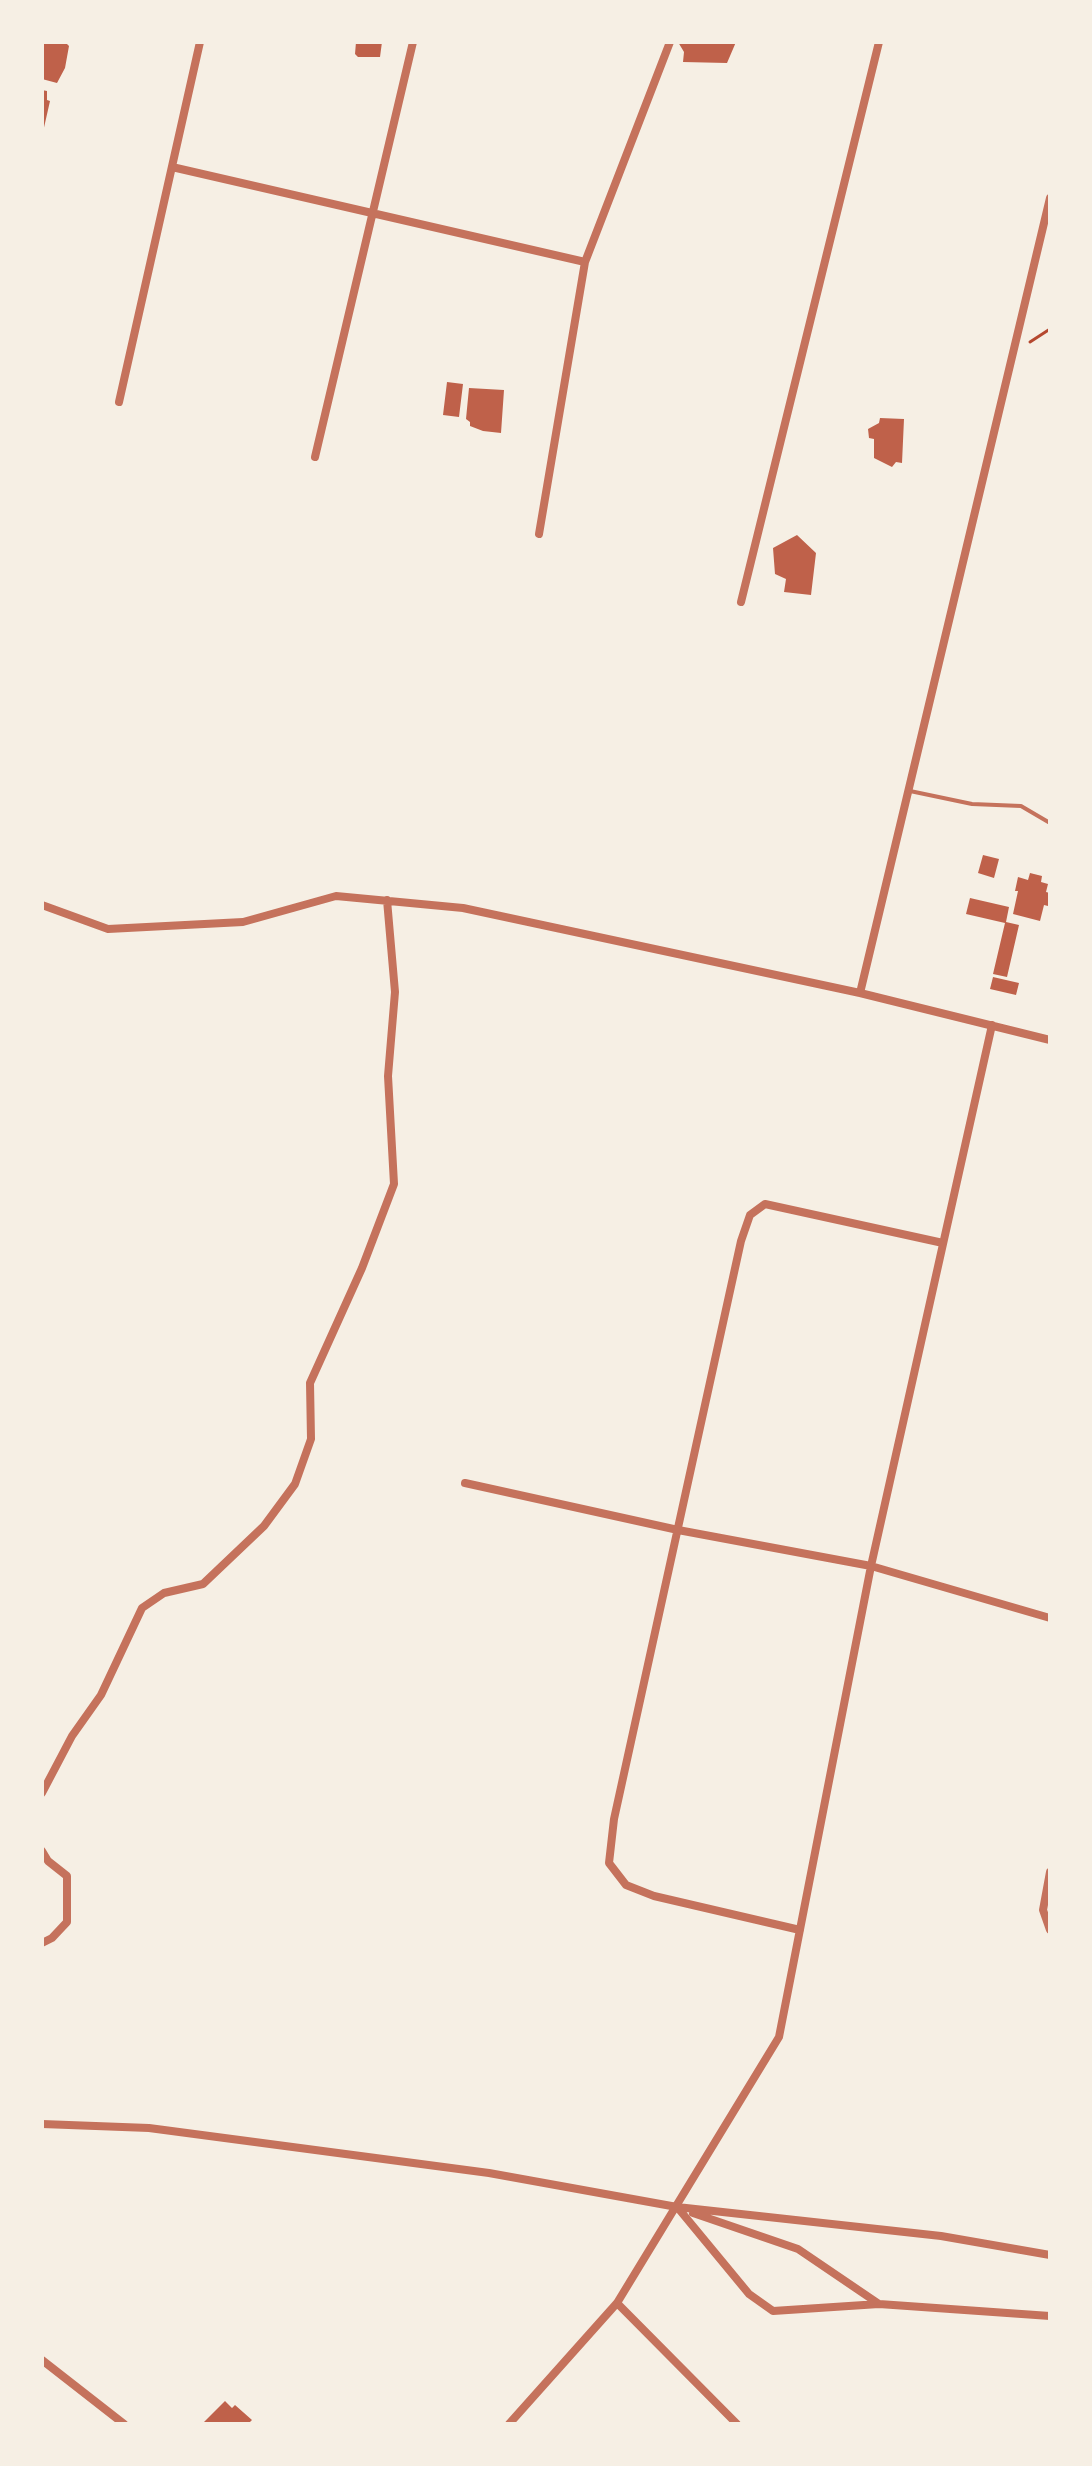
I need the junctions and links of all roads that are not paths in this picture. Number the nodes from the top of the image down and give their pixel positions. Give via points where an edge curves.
1 (200, 42) edge
2 (413, 42) edge
3 (670, 42) edge
4 (879, 42) edge
5 (172, 167) junction
6 (1050, 198) edge
7 (372, 214) junction
8 (585, 262) junction
9 (119, 402) dead end
10 (315, 457) dead end
11 (539, 534) dead end
12 (741, 602) dead end
13 (908, 790) junction
14 (1050, 823) edge
15 (387, 900) junction
16 (42, 905) edge
17 (860, 993) junction
18 (992, 1025) junction
19 (1050, 1040) edge
20 (943, 1243) junction
21 (465, 1483) dead end
22 (678, 1530) junction
23 (871, 1566) junction
24 (1050, 1618) edge
25 (42, 1793) edge
26 (42, 1851) edge
27 (1050, 1872) edge
28 (800, 1930) junction
29 (1050, 1930) edge
30 (42, 1943) edge
31 (42, 2124) edge
32 (677, 2207) junction
33 (1050, 2255) edge
34 (617, 2303) junction
35 (879, 2304) junction
36 (1050, 2316) edge
37 (42, 2360) edge
38 (124, 2424) edge
39 (509, 2424) edge
40 (737, 2424) edge

1 - 5 street
2 - 7 street
3 - 8 street
4 - 12 street
5 - 7 street
5 - 9 street
6 - 13 street
7 - 8 street
7 - 10 street
8 - 11 street
13 - 14 lane via 972,804 1021,806
13 - 17 street
15 - 16 street via 336,896 243,922 108,929
15 - 17 street via 463,908
15 - 25 street via 395,992 388,1076 394,1184 310,1383 311,1439 295,1484 264,1526 203,1584 164,1593 142,1608 101,1695
17 - 18 street
18 - 19 street
18 - 20 street
20 - 22 street via 765,1204 750,1215
20 - 23 street
21 - 22 street
22 - 23 street
22 - 28 street via 614,1819 609,1863 626,1885 654,1896
23 - 24 street
23 - 28 street
26 - 30 street via 67,1876 67,1922
27 - 29 street via 1043,1910
28 - 32 street via 779,2037
31 - 32 street via 149,2128 350,2154
32 - 33 street via 941,2236
32 - 34 street
32 - 35 street via 798,2249
32 - 35 street via 749,2294 773,2311
34 - 39 street
34 - 40 street
35 - 36 street
37 - 38 street

